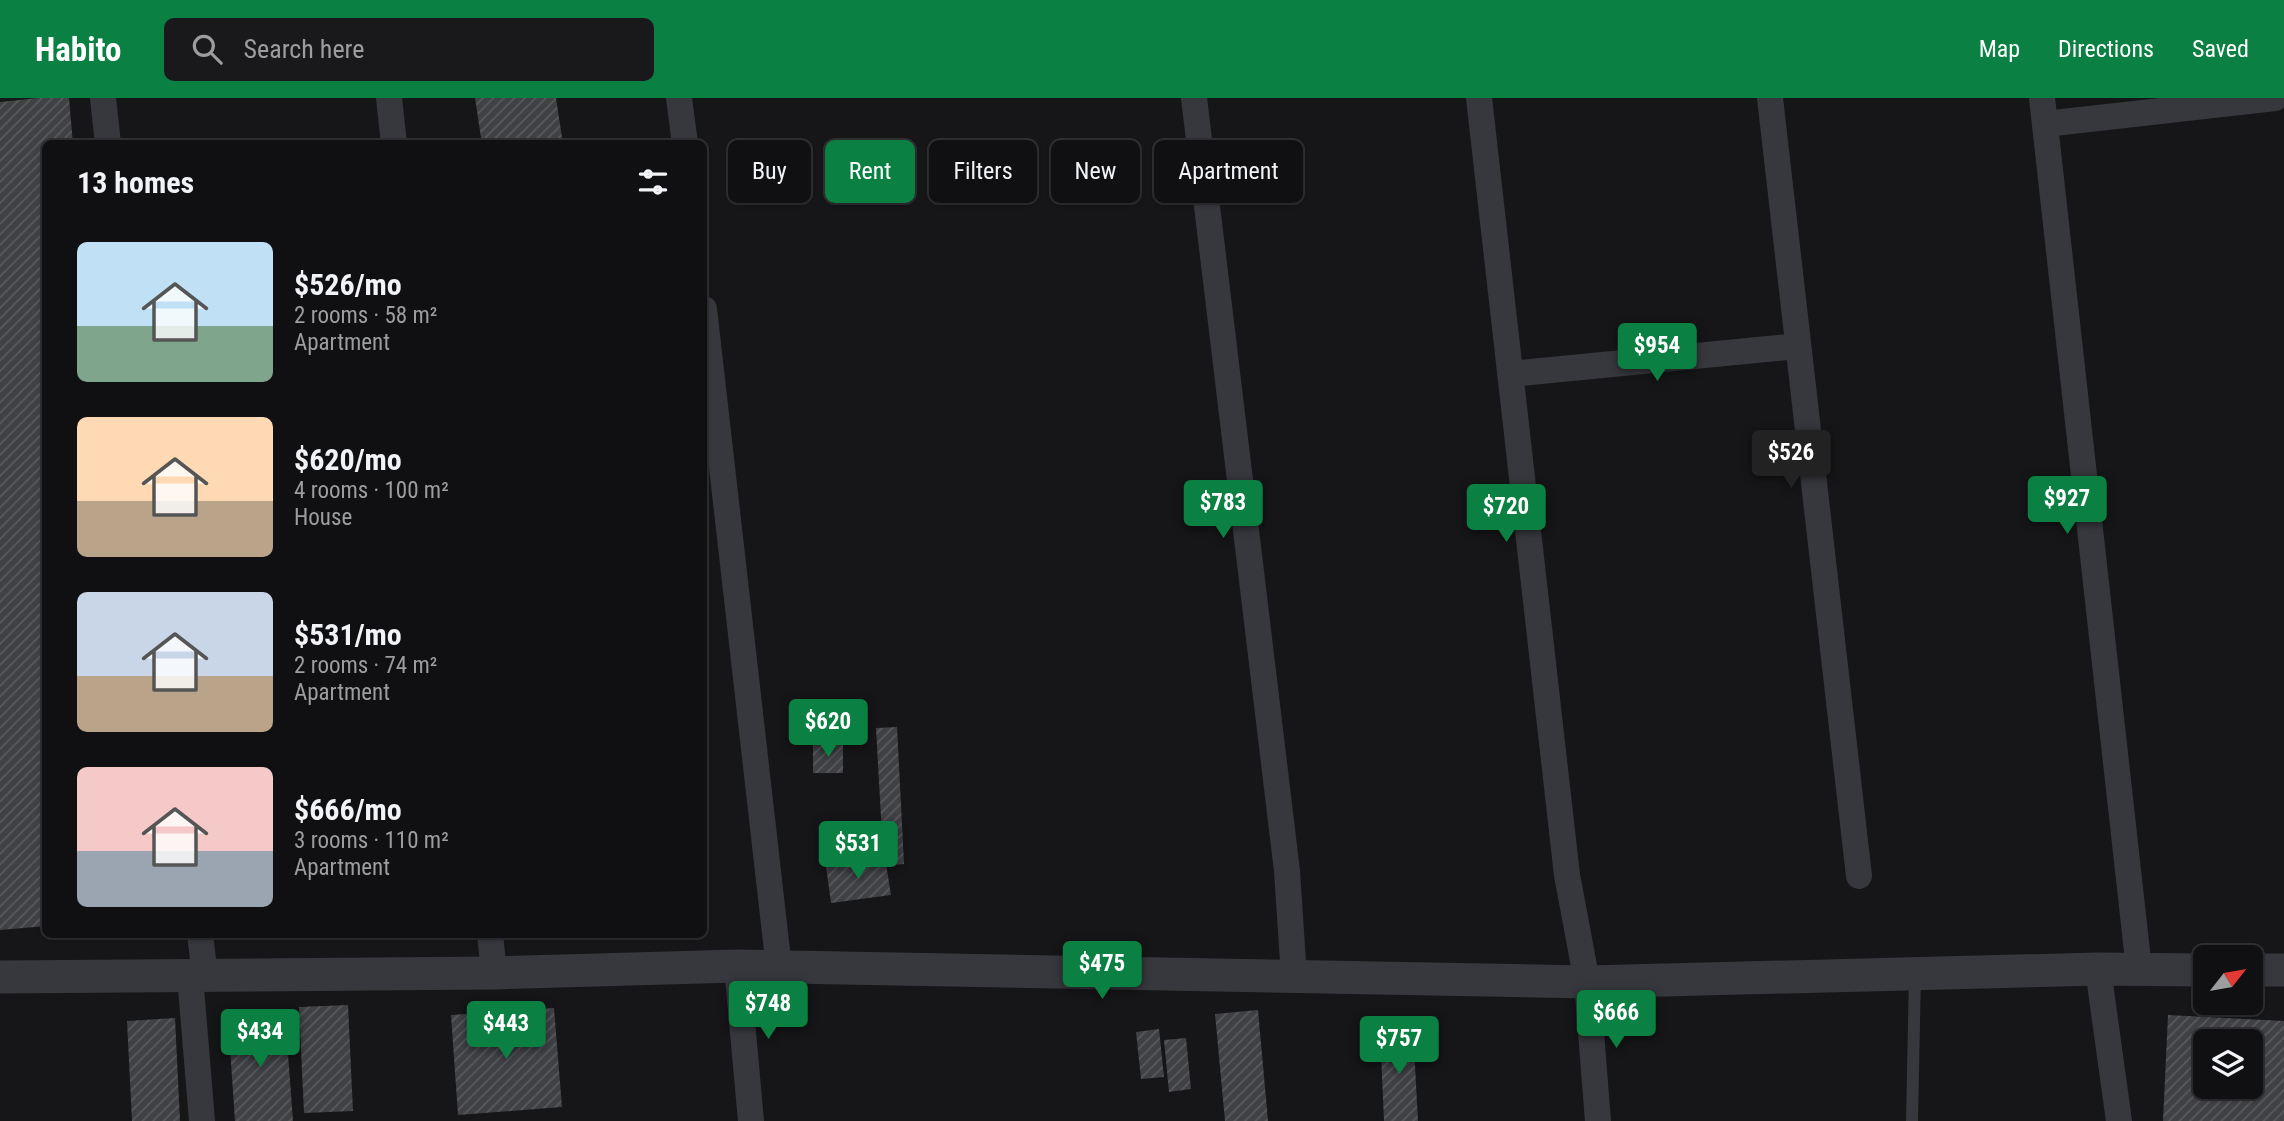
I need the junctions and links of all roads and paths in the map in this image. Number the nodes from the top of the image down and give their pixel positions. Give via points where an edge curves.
1 (103, 98) edge
2 (389, 98) edge
3 (679, 98) edge
4 (1194, 98) edge
5 (1479, 98) edge
6 (1770, 98) edge
7 (2275, 98) edge
8 (2043, 111) edge
9 (108, 140) edge
10 (394, 140) edge
11 (684, 140) edge
12 (707, 335) edge
13 (1798, 346) junction
14 (1510, 374) junction
15 (1859, 876) dead end
16 (201, 938) edge
17 (490, 938) edge
18 (737, 966) junction
19 (779, 968) junction
20 (2098, 969) junction
21 (2139, 969) junction
22 (2193, 970) edge
23 (2263, 970) edge
24 (2284, 970) edge
25 (494, 973) junction
26 (1915, 974) junction
27 (198, 976) junction
28 (1294, 977) junction
29 (0, 978) edge
30 (1587, 982) junction
31 (202, 1121) edge
32 (751, 1121) edge
33 (1598, 1121) edge
34 (1912, 1121) edge
35 (2119, 1121) edge

1 - 9 street
2 - 10 street
3 - 11 street
4 - 28 street via 1285,857
5 - 14 street
6 - 13 street
7 - 8 street
8 - 21 street
12 - 19 street
13 - 14 street
13 - 15 street
14 - 30 street via 1567,875
16 - 27 street
17 - 25 street
18 - 19 street
18 - 25 street
18 - 32 street
19 - 28 street
20 - 21 street
20 - 26 street
20 - 35 street
21 - 22 street
23 - 24 street
25 - 27 street
26 - 30 street
26 - 34 lane
27 - 29 street
27 - 31 street
28 - 30 street
30 - 33 street

